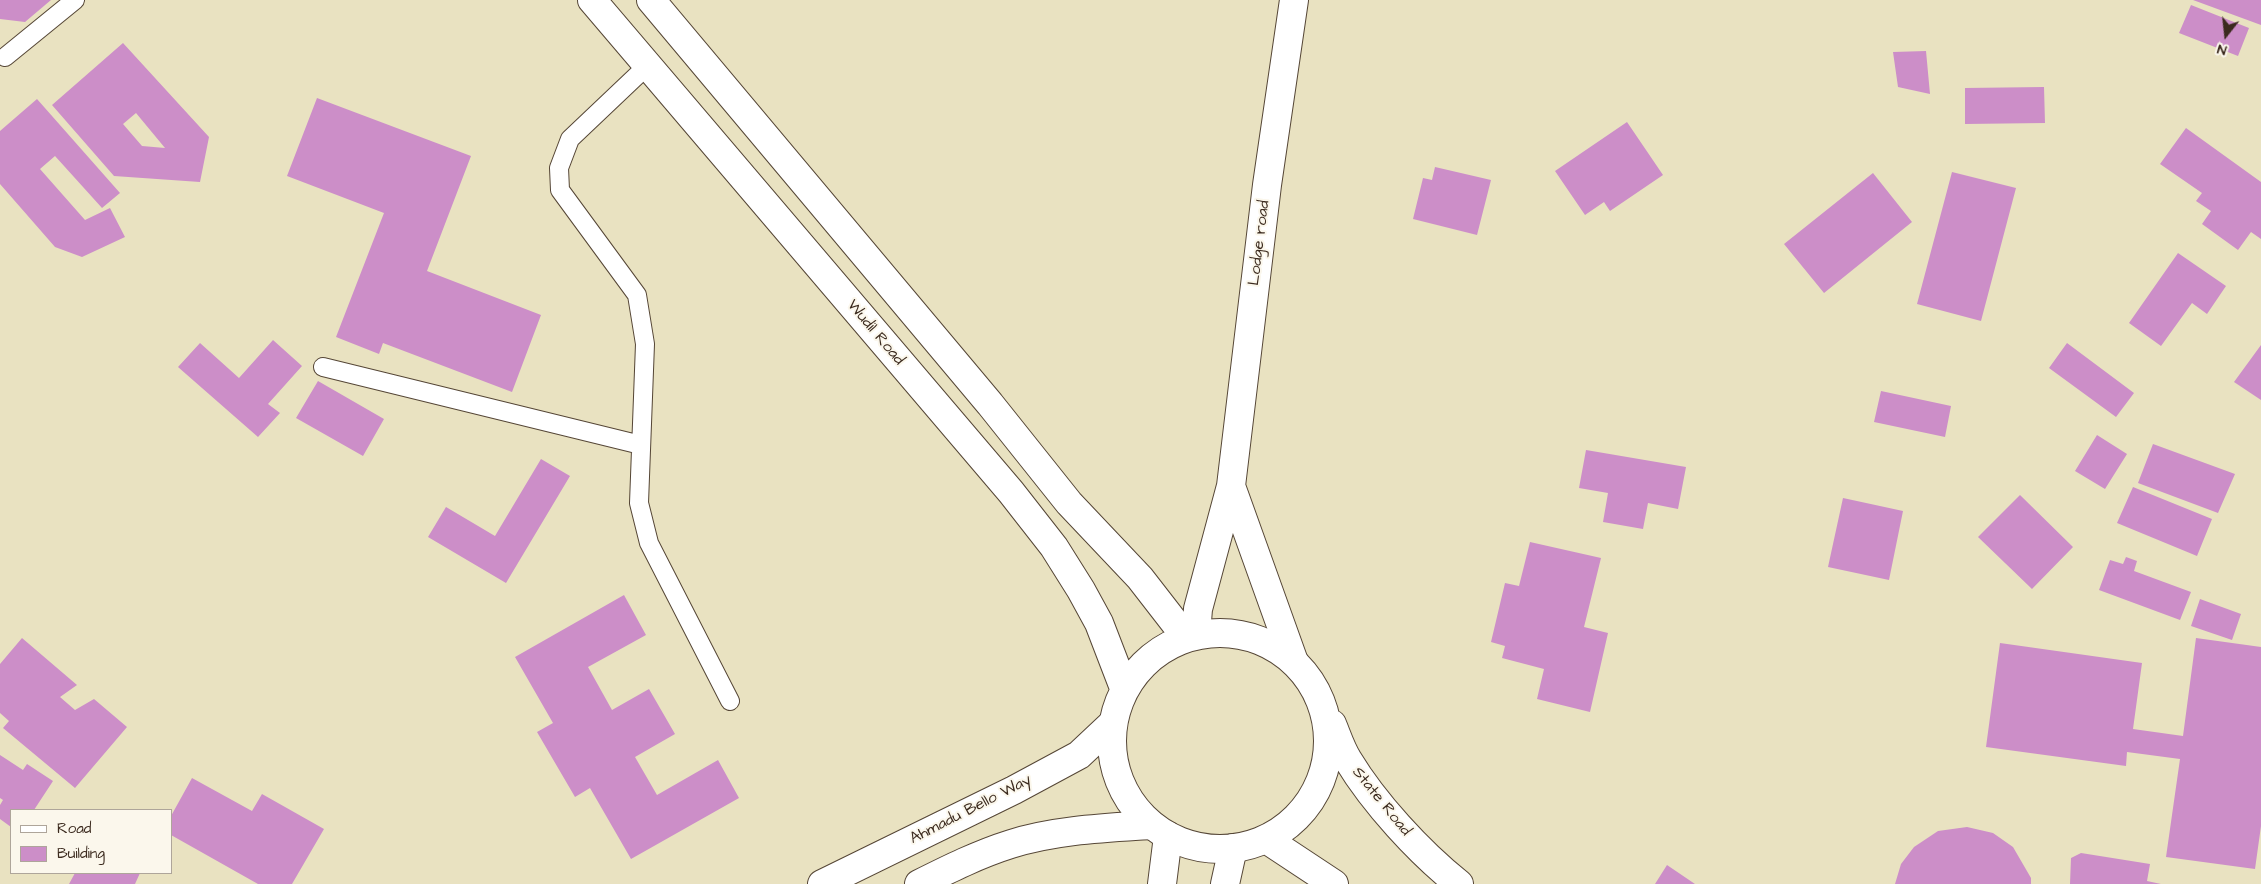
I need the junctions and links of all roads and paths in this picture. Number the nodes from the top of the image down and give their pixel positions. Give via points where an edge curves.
1 (75, 0) edge
2 (592, 0) edge
3 (651, 0) edge
4 (1294, 0) edge
5 (5, 57) dead end
6 (648, 65) junction
7 (322, 367) dead end
8 (641, 445) junction
9 (1231, 486) junction
10 (1190, 635) junction
11 (1293, 659) junction
12 (1124, 688) junction
13 (730, 700) dead end
14 (1324, 706) junction
15 (1112, 724) junction
16 (1160, 830) junction
17 (1266, 839) junction
18 (1233, 848) junction
19 (822, 884) edge
20 (919, 884) edge
21 (1162, 884) edge
22 (1225, 884) edge
23 (1334, 884) edge
24 (1459, 884) edge

1 - 5 lane
2 - 6 main road, Wudil Road
3 - 10 main road via 990,404 1069,503
4 - 9 main road, Lodge road via 1267,185
6 - 8 lane via 570,140 559,168 560,190 637,296 645,344
6 - 12 main road, Wudil Road via 1011,492 1054,547 1099,623
7 - 8 lane
8 - 13 lane via 639,503 649,543
9 - 10 main road, Lodge road
9 - 11 main road
10 - 11 main road via 1230,632 1264,641
10 - 12 main road via 1149,657
11 - 14 main road
12 - 15 main road
14 - 17 main road via 1329,737 1326,769 1313,798 1293,822
14 - 24 main road, State Road via 1347,760 1389,815 1439,868
15 - 16 main road via 1112,762 1126,797
15 - 19 main road, Ahmadu Bello Way via 1079,755
16 - 18 main road via 1199,847
16 - 20 main road via 1098,829 1012,844
16 - 21 main road
17 - 18 main road
17 - 23 main road
18 - 22 main road

